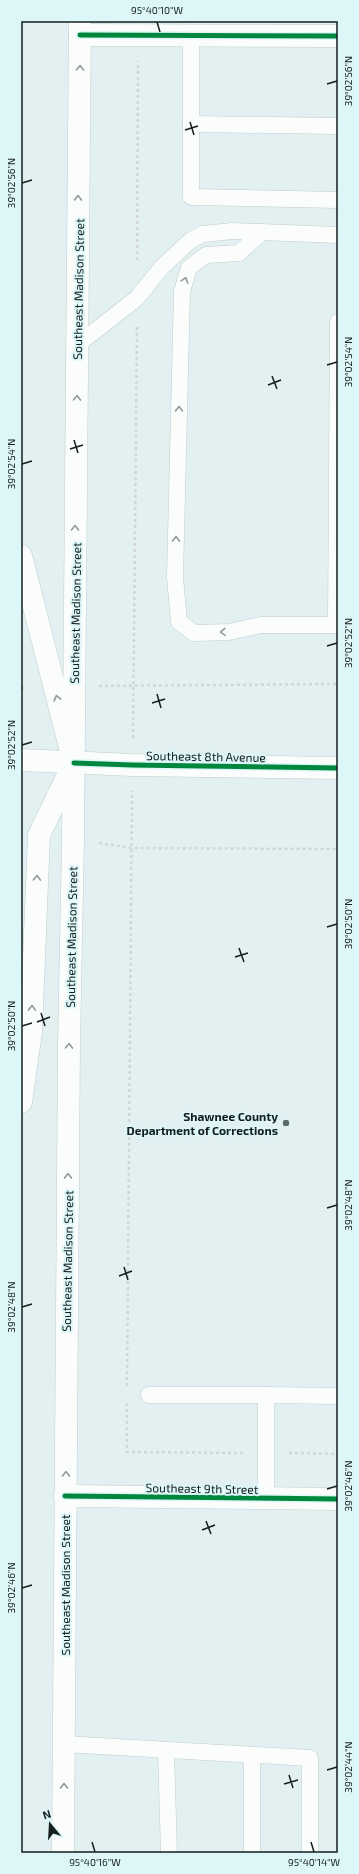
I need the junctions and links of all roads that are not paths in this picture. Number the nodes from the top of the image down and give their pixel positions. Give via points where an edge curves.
1 (80, 28) edge
2 (332, 31) edge
3 (191, 36) junction
4 (191, 124) junction
5 (338, 126) edge
6 (338, 200) edge
7 (262, 232) junction
8 (338, 235) edge
9 (338, 322) edge
10 (77, 345) junction
11 (21, 556) edge
12 (337, 625) edge
13 (64, 687) junction
14 (21, 760) edge
15 (74, 763) junction
16 (338, 768) edge
17 (21, 1102) edge
18 (149, 1395) dead end
19 (266, 1395) junction
20 (338, 1396) edge
21 (65, 1496) junction
22 (266, 1498) junction
23 (338, 1499) edge
24 (64, 1744) junction
25 (166, 1750) junction
26 (252, 1755) junction
27 (64, 1853) edge
28 (168, 1853) edge
29 (252, 1853) edge
30 (310, 1853) edge

1 - 3 main road via 138,35
10 -> 1 main road, Southeast Madison Street
2 - 3 main road
3 - 4 lane
4 - 5 lane
4 - 6 lane via 191,197
7 - 8 lane
7 - 10 lane via 232,231 203,234 191,240 162,267 137,298
12 -> 7 lane via 261,625 229,632 194,633 179,622 175,577 182,291 189,268 206,255 239,253
9 - 12 lane
13 -> 10 main road, Southeast Madison Street
11 - 13 main road
15 -> 13 main road, Southeast Madison Street
14 - 15 main road, Southeast 8th Avenue
15 - 16 main road, Southeast 8th Avenue
17 -> 15 main road via 31,1032 38,836
21 -> 15 main road, Southeast Madison Street
18 - 19 lane
19 - 20 lane
19 - 22 lane
21 - 22 main road, Southeast 9th Street
21 - 24 main road, Southeast Madison Street
22 - 23 main road, Southeast 9th Street
24 - 25 lane
27 -> 24 main road, Southeast Madison Street
25 - 26 lane
25 - 28 lane
26 - 29 lane
26 - 30 lane via 310,1758

